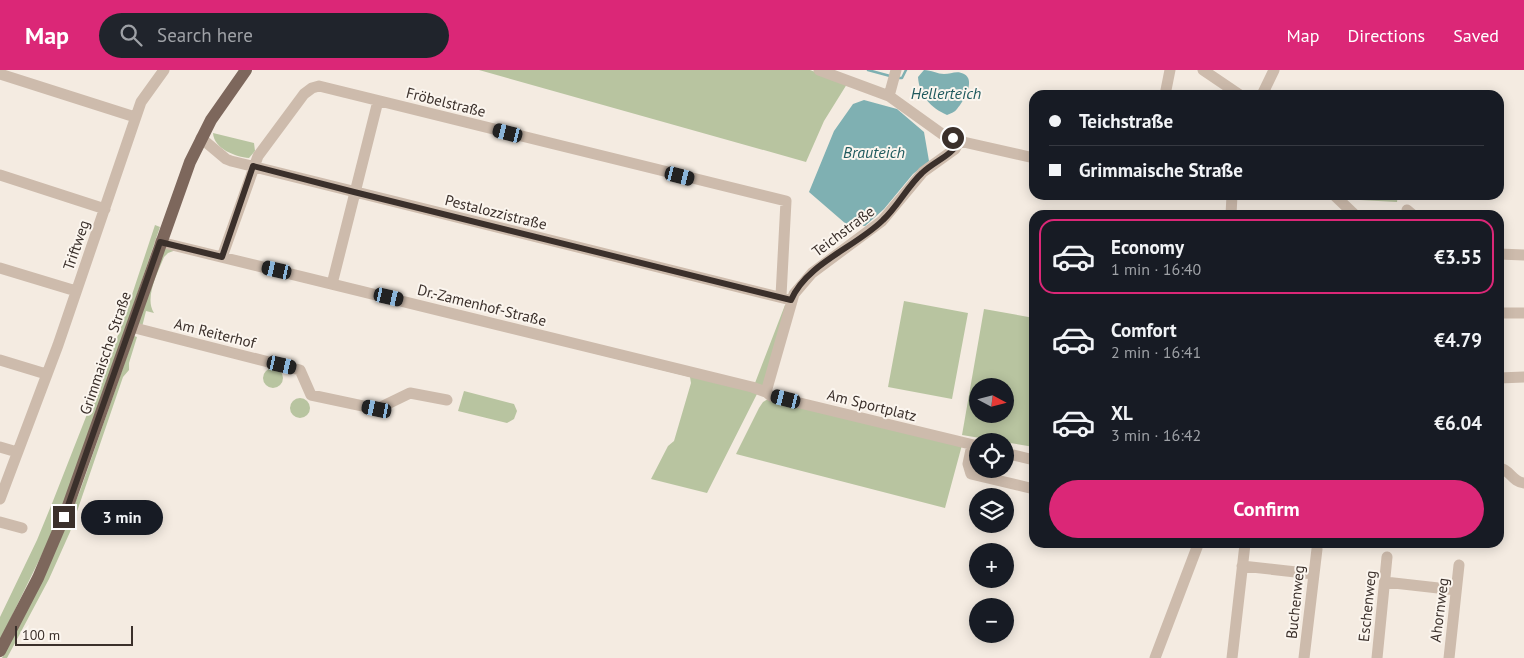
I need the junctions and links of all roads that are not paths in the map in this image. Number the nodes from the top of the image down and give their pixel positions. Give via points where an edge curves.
1 (164, 70) edge
2 (246, 70) edge
3 (820, 70) edge
4 (1170, 70) edge
5 (1203, 70) edge
6 (1274, 70) edge
7 (0, 74) edge
8 (894, 75) edge
9 (1167, 90) edge
10 (1233, 90) edge
11 (1264, 90) edge
12 (889, 96) junction
13 (378, 101) junction
14 (135, 117) junction
15 (201, 138) junction
16 (959, 141) junction
17 (1029, 157) edge
18 (253, 166) junction
19 (0, 175) edge
20 (354, 192) junction
21 (1339, 200) edge
22 (104, 210) junction
23 (1350, 210) edge
24 (160, 242) junction
25 (1504, 254) edge
26 (1524, 255) edge
27 (222, 257) junction
28 (0, 268) edge
29 (332, 284) junction
30 (76, 291) junction
31 (786, 298) junction
32 (1504, 313) edge
33 (1524, 313) edge
34 (132, 327) junction
35 (0, 360) edge
36 (46, 374) junction
37 (1524, 377) edge
38 (1504, 378) edge
39 (766, 392) junction
40 (447, 400) dead end
41 (969, 445) edge
42 (0, 447) edge
43 (17, 452) junction
44 (1014, 455) edge
45 (1029, 459) edge
46 (1504, 469) edge
47 (988, 478) edge
48 (1524, 483) edge
49 (1029, 488) edge
50 (0, 499) edge
51 (0, 522) edge
52 (22, 528) dead end
53 (1197, 548) edge
54 (1244, 548) edge
55 (1316, 549) dead end
56 (1387, 557) dead end
57 (1459, 565) dead end
58 (1242, 566) junction
59 (1314, 574) junction
60 (1385, 582) junction
61 (1456, 590) junction
62 (0, 651) edge
63 (1155, 658) edge
64 (1232, 658) edge
65 (1304, 658) edge
66 (1377, 658) edge
67 (1449, 658) edge

1 - 14 street, Triftweg via 141,102
2 - 15 main road, Grimmaische Straße
3 - 12 street
4 - 9 street
5 - 10 street
6 - 11 street
7 - 14 street
8 - 12 street
12 - 16 street via 938,132
13 - 18 street, Fröbelstraße via 326,87 312,88 304,94
13 - 20 street
13 - 31 street, Fröbelstraße via 786,201
14 - 22 street, Triftweg
15 - 18 street, Pestalozzistraße via 226,159
15 - 24 main road, Grimmaische Straße via 182,179
16 - 17 street
16 - 31 street, Teichstraße via 955,149 923,172 882,221 812,273 794,294
18 - 20 street, Pestalozzistraße
18 - 27 street, Fröbelstraße
19 - 22 street
20 - 29 street
20 - 31 street, Pestalozzistraße
21 - 23 street
22 - 30 street, Triftweg
24 - 27 street, Dr.-Zamenhof-Straße
24 - 34 main road, Grimmaische Straße
25 - 26 street
27 - 29 street, Dr.-Zamenhof-Straße
28 - 30 street, Triftweg
29 - 39 street, Dr.-Zamenhof-Straße
30 - 36 street, Triftweg
31 - 39 street, Teichstraße via 780,344
32 - 33 street
34 - 40 street, Am Reiterhof via 300,370 311,395 377,409 410,393
34 - 62 main road, Grimmaische Straße via 52,547
35 - 36 street
36 - 43 street, Triftweg
37 - 38 street
39 - 41 street, Am Sportplatz via 771,396
42 - 43 street
43 - 50 street, Triftweg
44 - 45 street
46 - 48 street via 1514,480
47 - 49 street, Am Sportplatz
51 - 52 street
53 - 63 street
54 - 58 street
55 - 59 street, Buchenweg
56 - 60 street, Eschenweg
57 - 61 street, Ahornweg
58 - 59 street
58 - 64 street
59 - 65 street, Buchenweg
60 - 61 street
60 - 66 street, Eschenweg
61 - 67 street, Ahornweg

